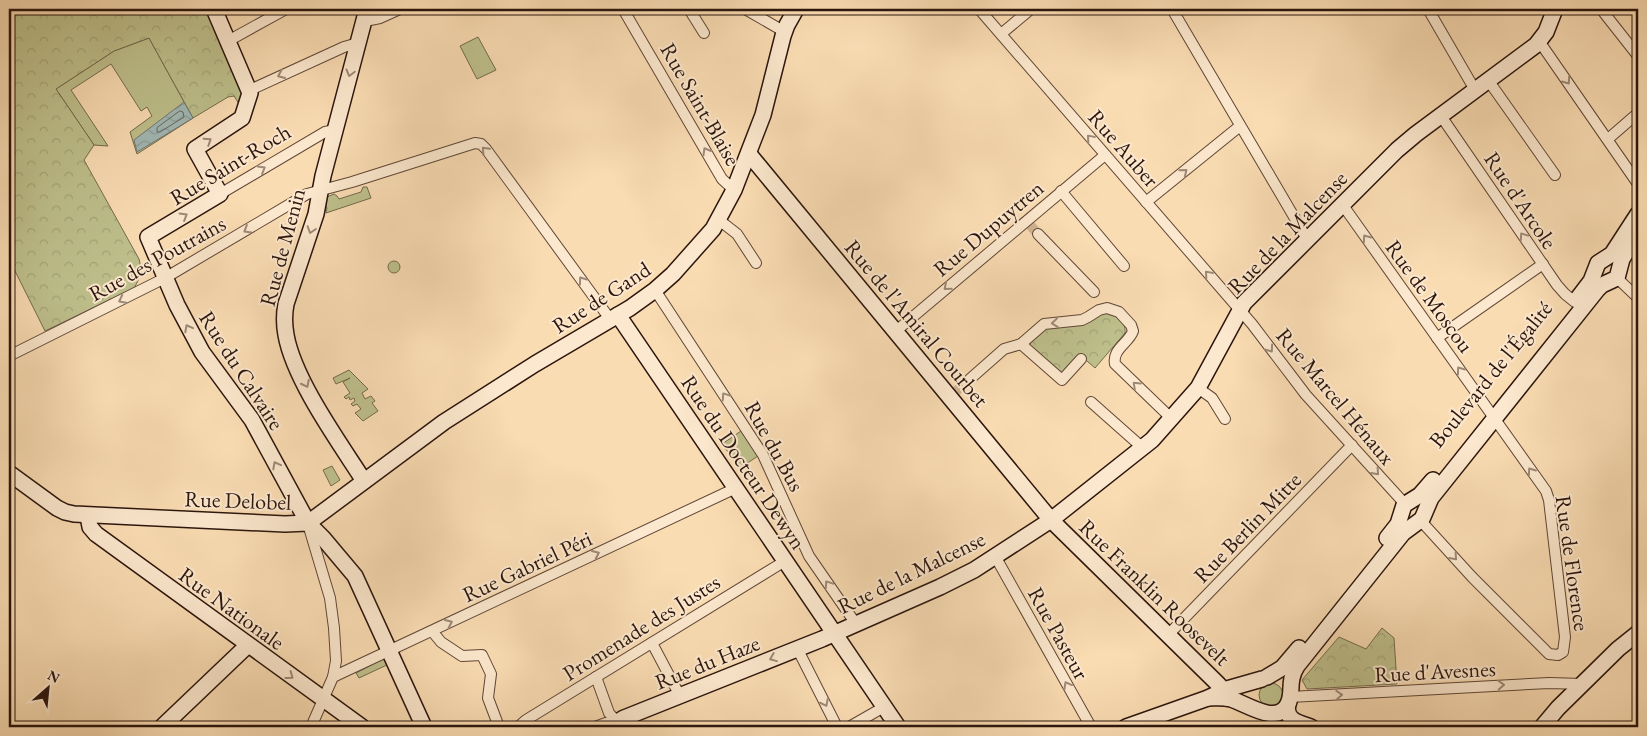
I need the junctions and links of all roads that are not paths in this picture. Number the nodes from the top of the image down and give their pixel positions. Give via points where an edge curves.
1 (214, 9) edge
2 (286, 9) edge
3 (400, 9) edge
4 (623, 9) edge
5 (689, 9) edge
6 (745, 9) edge
7 (796, 9) edge
8 (979, 9) edge
9 (1031, 9) edge
10 (1172, 9) edge
11 (1428, 9) edge
12 (1554, 9) edge
13 (1601, 9) edge
14 (366, 15) edge
15 (785, 32) junction
16 (704, 34) dead end
17 (1001, 34) junction
18 (228, 41) junction
19 (1539, 41) junction
20 (358, 43) junction
21 (1638, 56) edge
22 (1488, 80) junction
23 (250, 90) junction
24 (1475, 90) junction
25 (1638, 113) edge
26 (1441, 116) junction
27 (1240, 126) junction
28 (334, 130) junction
29 (1608, 139) junction
30 (749, 154) junction
31 (1105, 155) junction
32 (1555, 175) dead end
33 (1638, 184) edge
34 (321, 190) junction
35 (734, 190) junction
36 (1061, 191) junction
37 (220, 194) junction
38 (1146, 202) junction
39 (1342, 204) junction
40 (1638, 214) edge
41 (719, 220) junction
42 (1638, 233) edge
43 (1038, 234) tunnel mouth
44 (148, 237) joint
45 (1308, 239) junction
46 (756, 263) dead end
47 (1542, 264) junction
48 (1600, 264) junction
49 (1124, 266) dead end
50 (1615, 276) junction
51 (165, 278) junction
52 (655, 290) junction
53 (1094, 292) dead end
54 (1638, 298) edge
55 (1575, 302) junction
56 (1240, 311) junction
57 (614, 317) junction
58 (896, 331) junction
59 (1437, 338) junction
60 (1021, 344) junction
61 (9, 356) edge
62 (1081, 358) dead end
63 (970, 379) tunnel mouth
64 (1198, 388) junction
65 (1090, 402) dead end
66 (1492, 414) junction
67 (1172, 418) junction
68 (1225, 419) dead end
69 (1352, 445) junction
70 (1144, 449) junction
71 (9, 473) edge
72 (364, 481) junction
73 (736, 488) junction
74 (1406, 506) junction
75 (88, 516) junction
76 (1421, 519) junction
77 (1051, 520) junction
78 (308, 523) junction
79 (995, 556) junction
80 (785, 561) junction
81 (856, 624) junction
82 (432, 632) junction
83 (834, 633) junction
84 (1637, 634) edge
85 (1168, 635) junction
86 (652, 643) junction
87 (252, 648) junction
88 (797, 648) junction
89 (390, 652) junction
90 (333, 678) junction
91 (596, 678) junction
92 (1265, 678) junction
93 (1582, 684) junction
94 (1224, 694) junction
95 (680, 696) junction
96 (1290, 698) junction
97 (324, 700) junction
98 (884, 707) junction
99 (1266, 717) edge
100 (617, 725) edge
101 (162, 727) edge
102 (176, 727) edge
103 (311, 727) edge
104 (362, 727) edge
105 (424, 727) edge
106 (499, 727) edge
107 (518, 727) edge
108 (595, 727) edge
109 (837, 727) edge
110 (849, 727) edge
111 (898, 727) edge
112 (1091, 727) edge
113 (1126, 727) edge
114 (1311, 727) edge
115 (1542, 727) edge

1 - 18 street
2 - 18 street
3 - 14 street via 380,18
35 -> 4 street, Rue Saint-Blaise via 722,179
5 - 16 street
6 - 15 street
7 - 15 street, Rue de Gand
8 - 17 street, Rue Auber
9 - 17 street
10 - 27 street
11 - 24 street
12 - 19 street, Rue de la Malcense
13 - 21 street
14 - 20 street, Rue de Menin
15 - 30 street, Rue de Gand via 766,106
31 -> 17 street, Rue Auber
18 - 23 street
19 - 22 street, Rue de la Malcense
19 -> 29 street
20 -> 23 street
20 -> 28 street, Rue de Menin
22 - 24 street, Rue de la Malcense
22 - 32 street
37 -> 23 street via 195,149 242,118
24 - 26 street, Rue de la Malcense
25 - 29 street
26 - 39 street, Rue de la Malcense via 1397,150
47 -> 26 street, Rue d'Arcole
38 -> 27 street
27 - 45 street
28 - 34 street, Rue de Menin
37 -> 28 street, Rue Saint-Roch via 325,132
29 - 33 street
30 - 35 street, Rue de Gand
30 - 58 street, Rue de l'Amiral Courbet
31 - 36 street, Rue Dupuytren
31 - 38 street, Rue Auber
34 -> 51 street, Rue des Poutrains via 302,196
57 -> 34 street, Rue des Poutrains via 481,144 466,144
34 -> 72 street, Rue de Menin via 286,304 286,334 289,349 310,393
35 - 41 street, Rue de Gand
36 - 49 street
36 -> 58 street, Rue Dupuytren via 1028,223
44 -> 37 street, Rue Saint-Roch
56 -> 38 street, Rue Auber
39 - 45 street, Rue de la Malcense
59 -> 39 street, Rue de Moscou
40 - 48 street, Boulevard de l'Égalité via 1616,248
41 - 46 street via 737,234
41 - 52 street, Rue de Gand via 706,238
42 - 50 street, Boulevard de l'Égalité
43 - 53 street
44 - 51 street, Rue du Calvaire
45 - 56 street, Rue de la Malcense via 1244,303
47 - 55 street, Rue d'Arcole via 1561,290
47 - 59 street
48 - 50 street via 1597,274 1600,279
48 - 55 street, Boulevard de l'Égalité
50 - 54 street
50 - 66 street, Boulevard de l'Égalité via 1596,290
51 -> 61 street, Rue des Poutrains
78 -> 51 street, Rue du Calvaire via 252,420 193,337
52 - 57 street, Rue de Gand
81 -> 52 street, Rue du Bus via 809,556 763,455
55 - 66 street, Boulevard de l'Égalité
56 - 64 street, Rue de la Malcense
56 -> 69 street, Rue Marcel Hénaux via 1297,384
57 - 72 street, Rue de Gand via 454,415
57 - 73 street, Rue du Docteur Dewyn
58 - 77 street, Rue de l'Amiral Courbet via 952,394
66 -> 59 street, Rue de Moscou
60 - 62 street via 1062,380
60 - 63 street via 1004,349
67 -> 60 street via 1115,364 1115,354 1133,331 1115,310 1102,309 1082,320 1044,324
64 - 67 street, Rue de la Malcense
64 - 68 street via 1212,398
65 - 70 street
66 - 74 street, Boulevard de l'Égalité via 1420,495
66 - 76 street, Boulevard de l'Égalité via 1431,498
76 -> 66 street, Rue de Florence via 1472,577 1550,654 1561,654 1566,643 1548,496
67 - 70 street, Rue de la Malcense
69 -> 74 street, Rue Marcel Hénaux
69 - 85 street, Rue Berlin Mitte
70 - 77 street, Rue de la Malcense
71 - 75 street, Rue Delobel via 57,508
72 - 78 street, Rue de Gand
73 - 80 street, Rue du Docteur Dewyn
82 -> 73 street, Rue Gabriel Péri
74 - 76 street via 1416,501 1421,504
74 - 76 street via 1403,518 1407,522
74 - 92 street, Boulevard de l'Égalité via 1396,527 1286,664
75 - 78 street, Rue Delobel
75 - 87 street, Rue Nationale via 90,527 96,534
76 - 96 street, Boulevard de l'Égalité via 1402,533 1298,666 1292,675
77 - 79 street, Rue de la Malcense
77 - 85 street, Rue Franklin Roosevelt
78 - 89 street, Rue du Calvaire via 352,572
78 - 90 street via 333,613 336,661
79 - 81 street, Rue de la Malcense via 955,580
112 -> 79 street, Rue Pasteur
80 - 83 street, Rue du Docteur Dewyn
80 - 86 street, Promenade des Justes
81 - 83 street, Rue de la Malcense
82 - 89 street, Rue Gabriel Péri
82 - 106 street via 462,656 482,655 491,674 488,698
83 - 88 street, Rue du Haze
83 - 98 street, Rue du Docteur Dewyn
84 - 93 street
85 - 94 street, Rue Franklin Roosevelt
86 - 91 street, Promenade des Justes
86 - 95 street
87 -> 97 street, Rue Nationale
87 - 101 street
87 - 102 street
88 -> 95 street, Rue du Haze
88 -> 109 street
89 - 90 street, Rue Gabriel Péri
89 - 105 street, Rue du Calvaire
90 - 97 street
91 - 100 street
91 - 107 street, Promenade des Justes
92 - 94 street, Boulevard de l'Égalité
92 - 96 street via 1282,679
92 - 99 street via 1255,686 1253,693 1255,703
96 -> 93 street, Rue d'Avesnes via 1549,683
93 - 115 street
94 - 99 street
94 - 113 street, Boulevard de l'Égalité
95 - 100 street, Rue du Haze via 624,718
96 - 99 street via 1281,711
96 - 114 street via 1288,714 1291,719
97 - 103 street
97 - 104 street, Rue Nationale
98 - 110 street
98 - 111 street, Rue du Docteur Dewyn
100 - 108 street, Rue du Haze via 606,723

